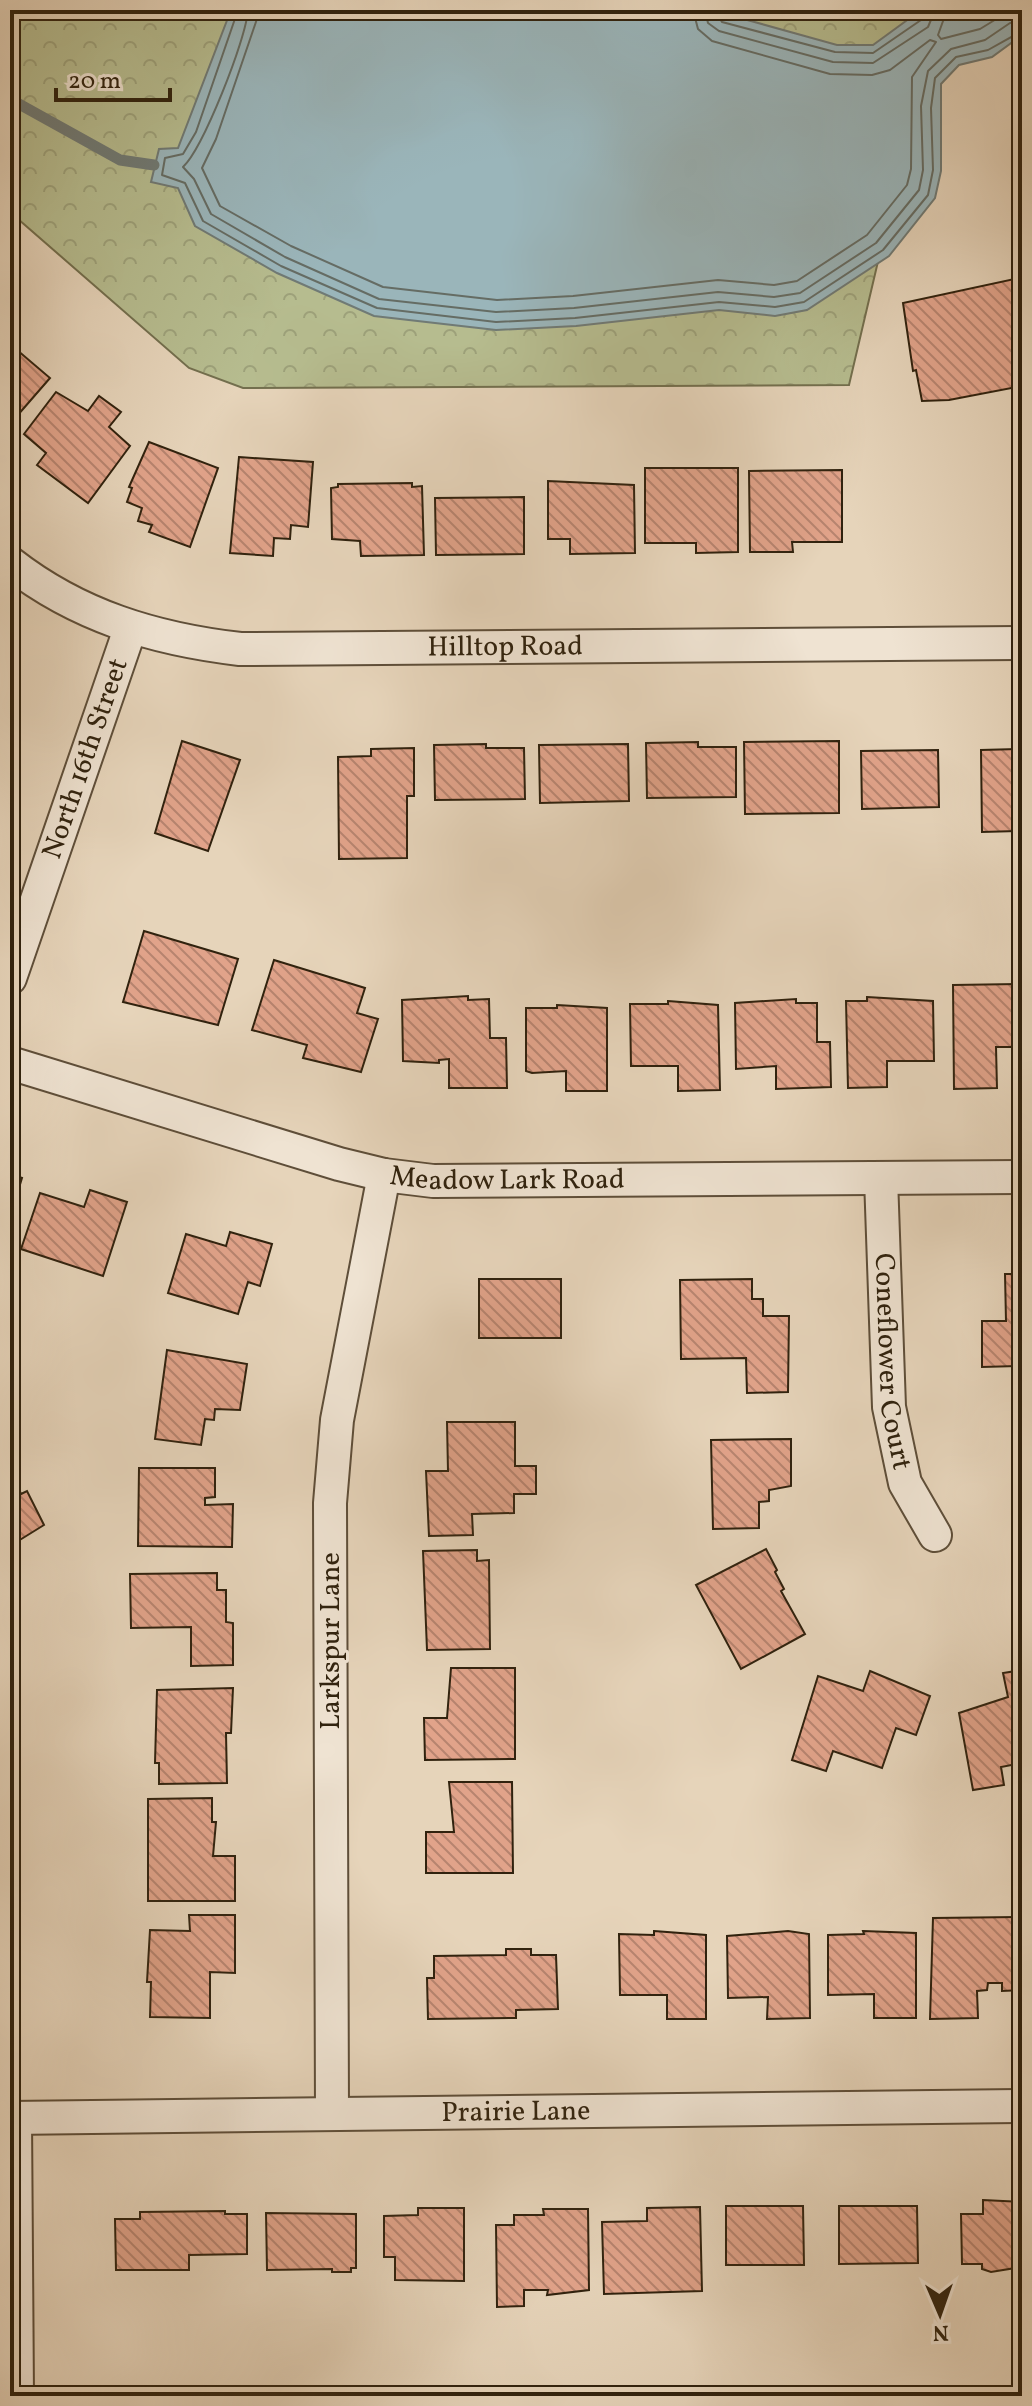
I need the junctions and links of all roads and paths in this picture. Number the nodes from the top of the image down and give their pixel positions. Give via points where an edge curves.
1 (10, 563) edge
2 (130, 629) junction
3 (1022, 643) edge
4 (10, 978) edge
5 (10, 1063) edge
6 (384, 1175) junction
7 (1022, 1177) edge
8 (881, 1178) junction
9 (935, 1535) dead end
10 (1022, 2106) edge
11 (332, 2111) junction
12 (12, 2118) edge
13 (17, 2396) edge

1 - 2 street, Hilltop Road via 37,584
2 - 3 street, Hilltop Road via 240,649
2 - 4 street, North 16th Street
5 - 6 street, Meadow Lark Road
6 - 8 street, Meadow Lark Road via 433,1181
6 - 11 street, Larkspur Lane via 337,1420 330,1503
7 - 8 street, Meadow Lark Road
8 - 9 street, Coneflower Court via 889,1407 905,1483
10 - 11 street, Prairie Lane
11 - 12 street, Prairie Lane
12 - 13 street

